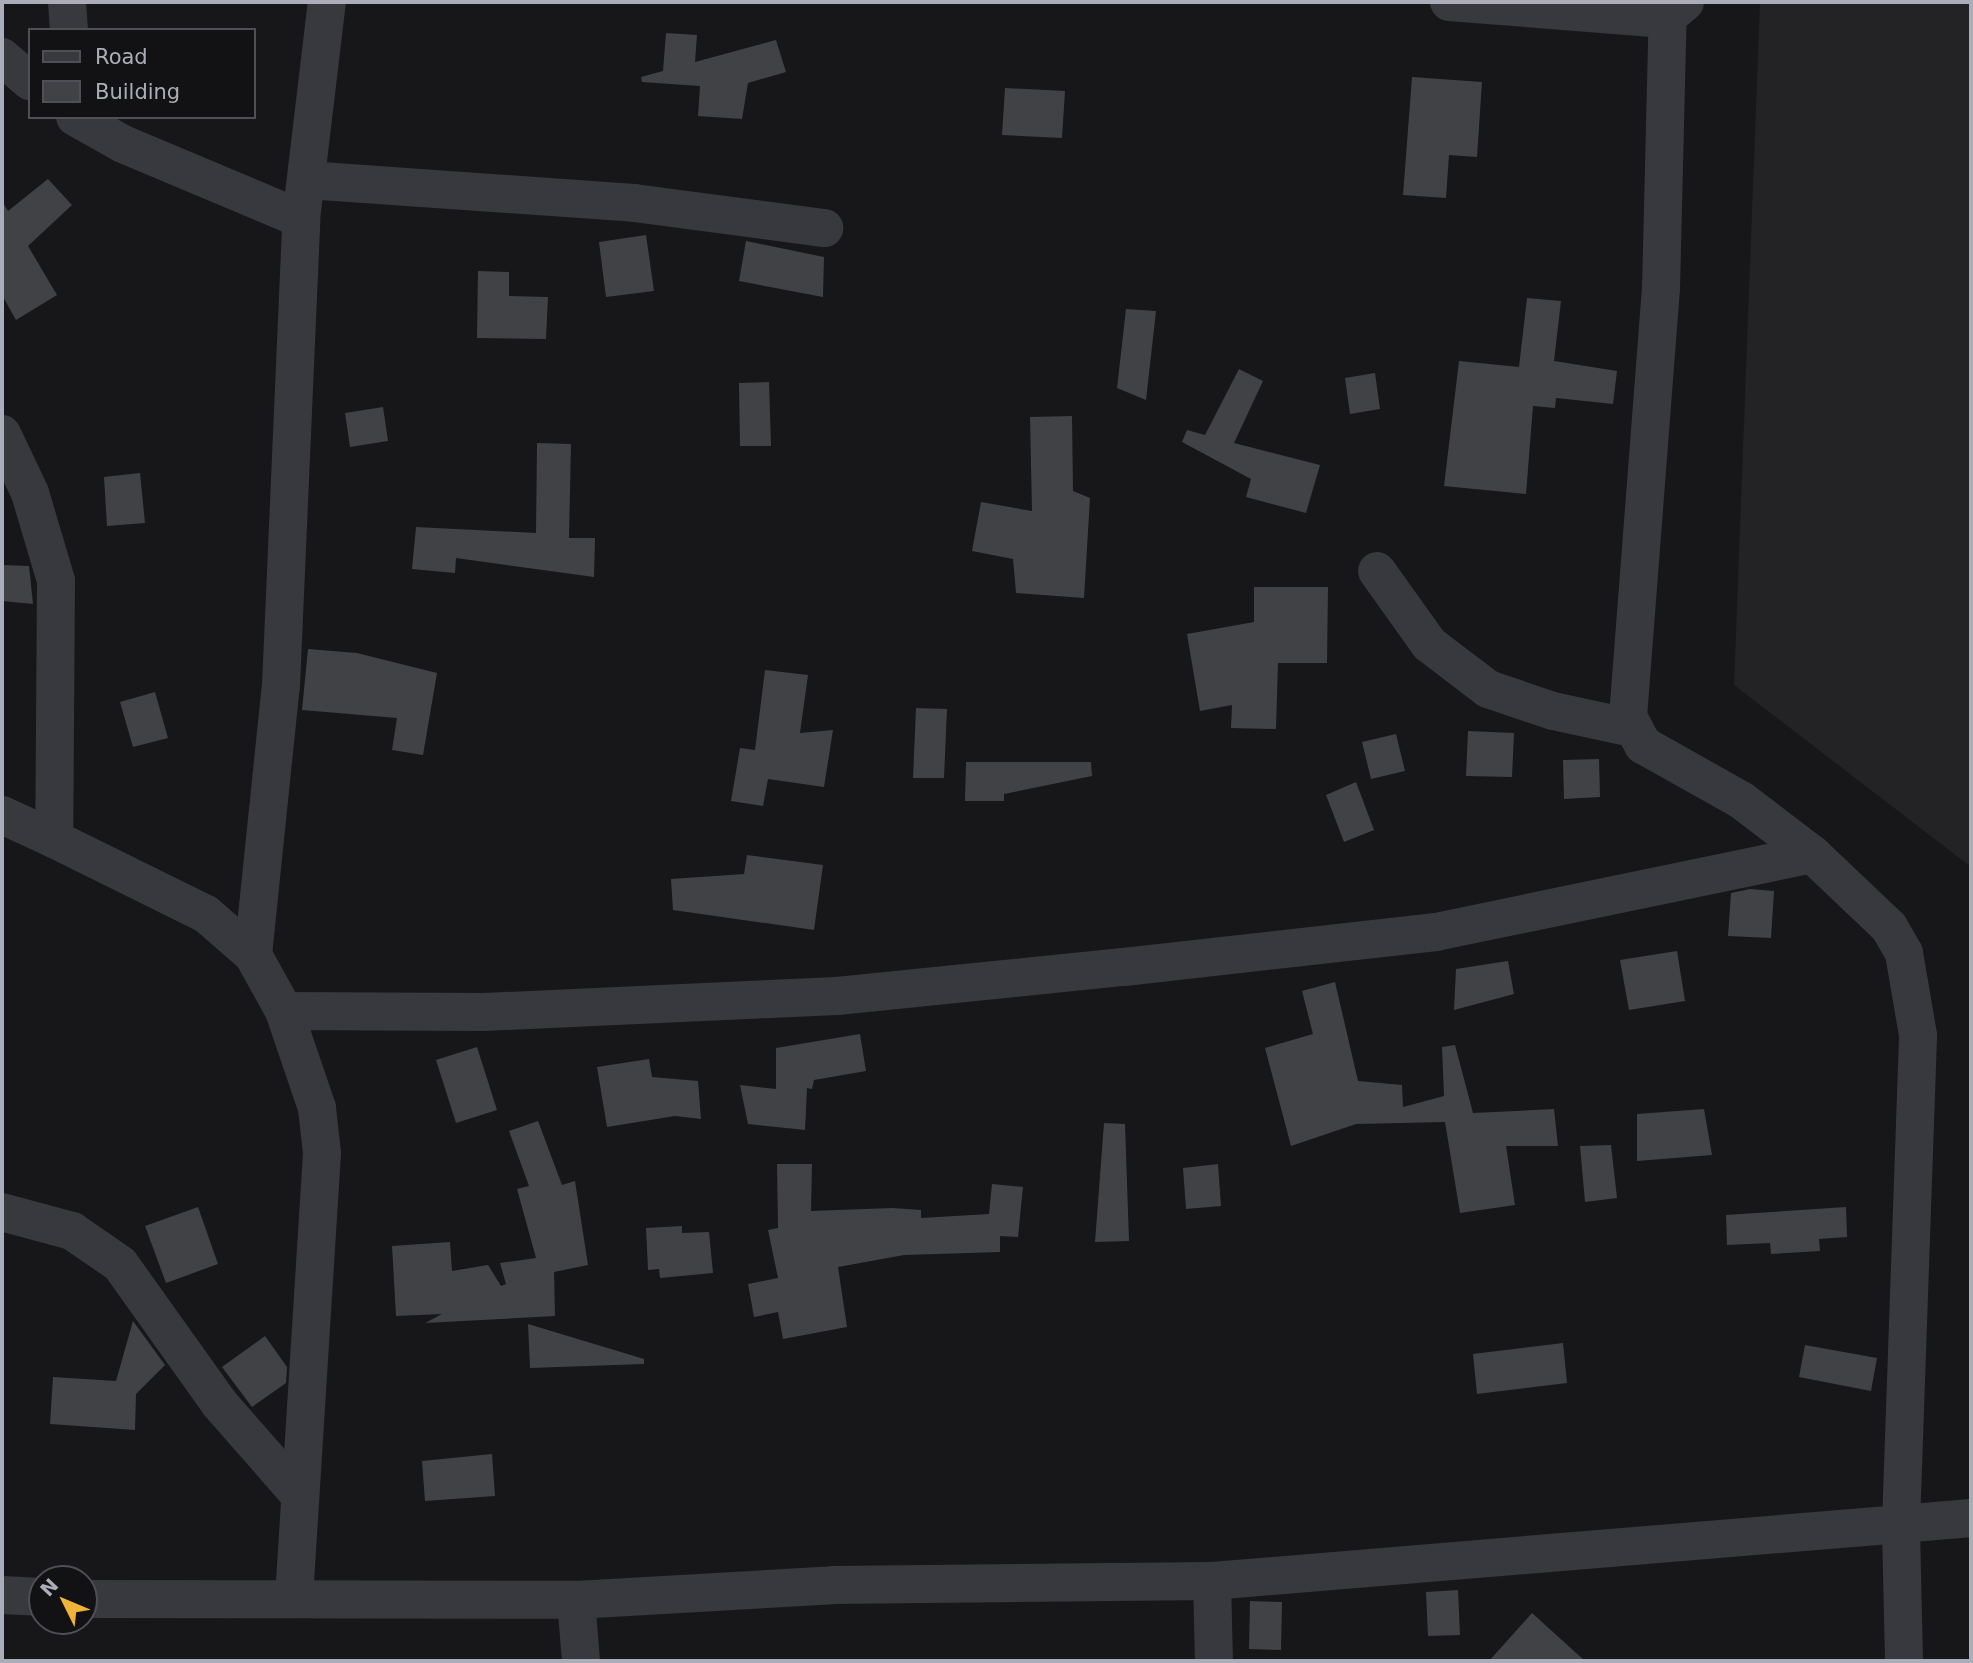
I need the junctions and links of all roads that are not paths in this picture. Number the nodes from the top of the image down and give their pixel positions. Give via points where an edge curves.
1 (67, 2) edge
2 (327, 2) edge
3 (1449, 2) edge
4 (1673, 8) edge
5 (69, 28) edge
6 (2, 57) edge
7 (28, 79) edge
8 (79, 119) edge
9 (307, 180) junction
10 (302, 219) junction
11 (824, 228) dead end
12 (2, 434) edge
13 (1377, 572) dead end
14 (1632, 727) junction
15 (2, 815) edge
16 (54, 839) junction
17 (1812, 854) junction
18 (253, 955) junction
19 (284, 1011) junction
20 (2, 1212) edge
21 (297, 1493) junction
22 (1971, 1518) edge
23 (1901, 1524) junction
24 (1212, 1581) junction
25 (2, 1595) edge
26 (28, 1596) edge
27 (98, 1599) edge
28 (294, 1599) junction
29 (576, 1600) junction
30 (581, 1661) edge
31 (1214, 1661) edge
32 (1904, 1661) edge

1 - 5 street
2 - 9 street
3 - 4 street
4 - 14 street via 1661,289 1626,706
6 - 7 street
8 - 10 street via 123,144
9 - 10 street
9 - 11 street via 634,203
10 - 18 street via 281,687
12 - 16 street via 30,493 56,581
13 - 14 street via 1429,644 1488,689 1553,711
14 - 17 street via 1665,761 1741,800
15 - 16 street
16 - 18 street via 206,914
17 - 19 street via 1436,932 837,996 484,1012
17 - 23 street via 1889,927 1913,986 1918,1035
18 - 19 street
19 - 21 street via 317,1108 323,1153
20 - 21 street via 72,1231 120,1264 219,1403
21 - 28 street
22 - 23 street
23 - 24 street
23 - 32 street
24 - 29 street via 833,1585
24 - 31 street
25 - 26 street
27 - 28 street
28 - 29 street
29 - 30 street

